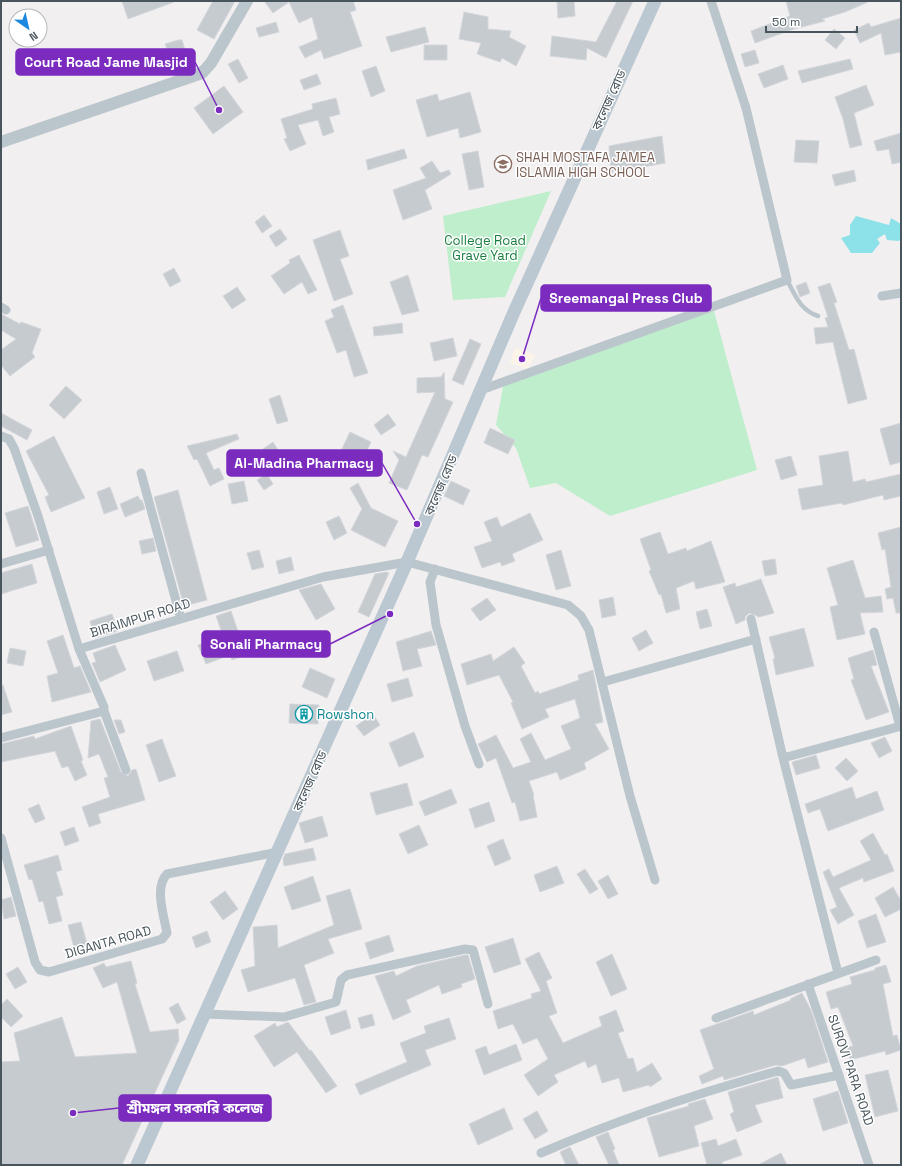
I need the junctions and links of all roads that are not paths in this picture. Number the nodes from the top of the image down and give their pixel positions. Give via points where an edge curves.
1 (247, 1) edge
2 (655, 1) edge
3 (710, 1) edge
4 (1, 142) edge
5 (786, 280) junction
6 (901, 293) edge
7 (882, 296) dead end
8 (818, 316) dead end
9 (481, 390) junction
10 (1, 436) edge
11 (141, 473) dead end
12 (49, 550) junction
13 (407, 562) junction
14 (1, 564) edge
15 (435, 569) junction
16 (181, 619) junction
17 (751, 619) dead end
18 (874, 632) dead end
19 (756, 639) junction
20 (79, 649) junction
21 (604, 682) junction
22 (104, 711) junction
23 (901, 726) edge
24 (1, 738) edge
25 (783, 758) junction
26 (479, 764) dead end
27 (126, 770) dead end
28 (1, 838) edge
29 (278, 852) junction
30 (655, 880) dead end
31 (876, 960) dead end
32 (838, 973) junction
33 (808, 984) junction
34 (488, 1004) dead end
35 (205, 1014) junction
36 (716, 1018) dead end
37 (839, 1075) junction
38 (541, 1153) dead end
39 (137, 1165) edge
40 (870, 1165) edge

1 - 4 street via 211,63 202,73
2 - 9 main road, কলেজ রোড
3 - 5 street via 746,108
5 - 8 lane via 807,313
5 - 9 street
6 - 7 street
9 - 13 main road, কলেজ রোড
10 - 12 street, BIRAIMPUR ROAD via 9,439 14,448
11 - 16 street
12 - 14 street
12 - 20 street, BIRAIMPUR ROAD
13 - 15 street
13 - 16 street, BIRAIMPUR ROAD via 323,577
13 - 29 main road, কলেজ রোড
15 - 21 street via 568,605 581,616 590,630
15 - 26 street via 430,582 436,625 465,726
16 - 20 street, BIRAIMPUR ROAD
17 - 19 street
18 - 23 street
19 - 21 street
19 - 25 street
20 - 22 street
21 - 30 street via 630,796
22 - 24 street
22 - 27 street
23 - 25 street
25 - 32 street
28 - 29 street, DIGANTA ROAD via 35,962 40,970 49,972 162,939 167,932 160,888 162,879 167,874
29 - 35 main road, কলেজ রোড
31 - 32 street
32 - 33 street
33 - 36 street
33 - 37 street, SUROVI PARA ROAD
34 - 35 street via 473,950 465,949 347,975 341,980 336,1002 302,1013 284,1017
35 - 39 main road, কলেজ রোড
37 - 38 street via 791,1085 784,1073 778,1072 721,1087 576,1138
37 - 40 street, SUROVI PARA ROAD

